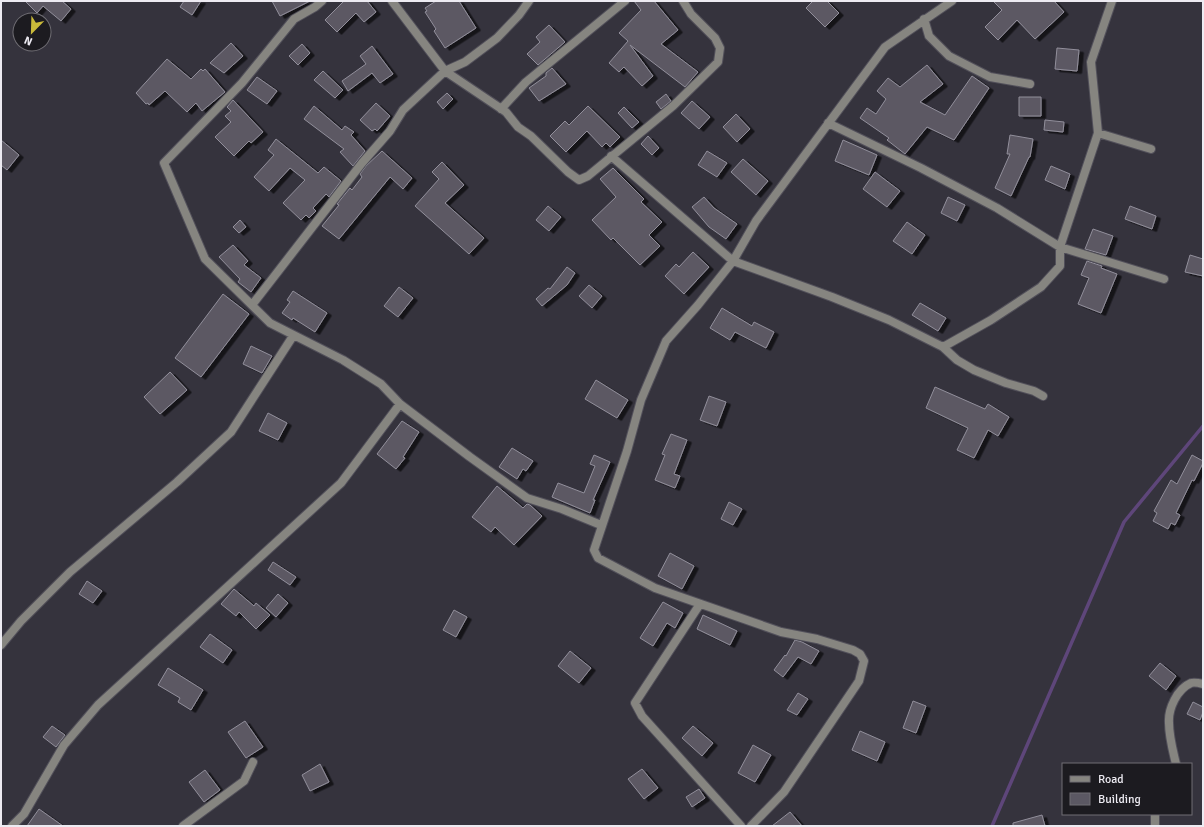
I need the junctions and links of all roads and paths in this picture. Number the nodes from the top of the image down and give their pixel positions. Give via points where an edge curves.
1 (322, 1) edge
2 (392, 1) edge
3 (529, 1) edge
4 (625, 1) edge
5 (683, 1) edge
6 (952, 1) edge
7 (1112, 1) edge
8 (924, 19) junction
9 (445, 71) junction
10 (1030, 84) dead end
11 (501, 109) junction
12 (828, 123) junction
13 (1098, 133) junction
14 (1151, 149) dead end
15 (611, 156) junction
16 (1060, 247) junction
17 (733, 261) junction
18 (1164, 279) dead end
19 (252, 305) junction
20 (292, 336) junction
21 (942, 347) junction
22 (1043, 396) dead end
23 (400, 404) junction
24 (601, 526) junction
25 (700, 604) junction
26 (1, 645) edge
27 (1203, 684) edge
28 (253, 762) dead end
29 (1176, 763) edge
30 (1155, 815) edge
31 (12, 826) edge
32 (183, 826) edge
33 (741, 826) edge
34 (751, 826) edge
35 (1155, 826) edge

1 - 19 street via 315,8 294,19 242,83 164,163 205,258
2 - 9 street
3 - 9 street via 497,38 465,62
4 - 11 street via 526,82
5 - 15 street via 691,14 715,38 720,48 718,62 673,106
6 - 8 street
7 - 13 street via 1091,62
8 - 10 street via 929,36 949,56 990,77
8 - 12 street via 884,47
9 - 11 street
9 - 19 street via 403,110 390,132 362,162
11 - 15 street via 579,180 588,176
12 - 16 street via 997,208
12 - 17 street via 756,221
13 - 14 street
13 - 16 street
15 - 17 street
16 - 18 street
16 - 21 street via 1060,266 1041,287 991,320
17 - 21 street via 889,320
17 - 24 street via 666,341 641,400 627,451
19 - 20 street via 270,323
20 - 23 street via 343,360 381,384
20 - 26 street via 231,432 177,482 70,572
21 - 22 street via 974,370
23 - 24 street via 527,498 562,509
23 - 31 street via 341,483 98,705 64,745 24,814
24 - 25 street via 594,550 598,558 655,588
25 - 33 street via 635,703 642,716
25 - 34 street via 781,632 853,650 860,654 864,661 858,681 784,792
27 - 29 street via 1192,682 1185,687 1177,695 1172,708 1169,721
28 - 32 street via 244,781
30 - 35 street

